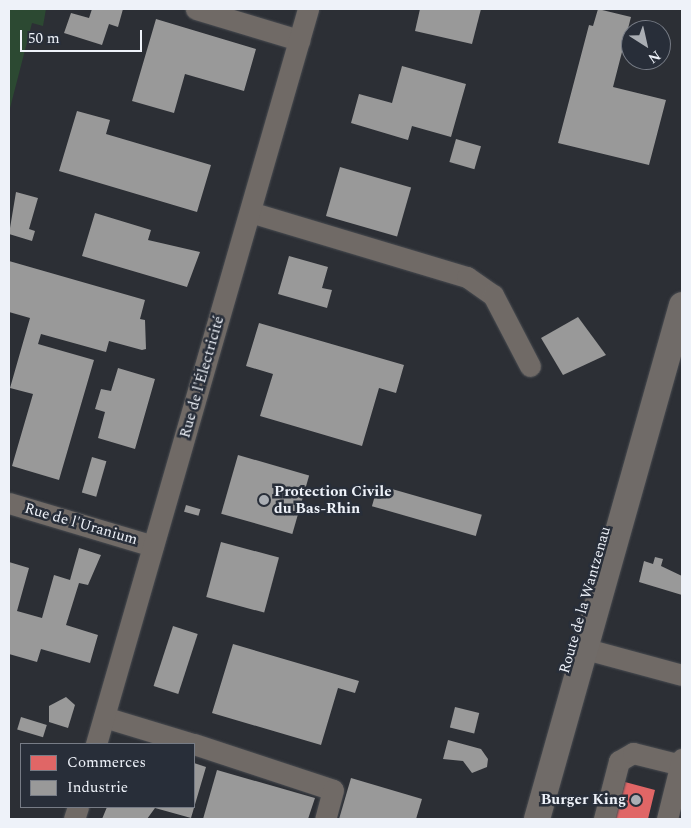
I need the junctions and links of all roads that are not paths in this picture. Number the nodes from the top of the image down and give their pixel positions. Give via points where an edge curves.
1 (196, 9) edge
2 (308, 9) edge
3 (299, 40) junction
4 (250, 212) junction
5 (682, 305) edge
6 (530, 366) dead end
7 (659, 386) junction
8 (9, 503) edge
9 (153, 546) junction
10 (586, 649) junction
11 (682, 675) edge
12 (104, 717) junction
13 (96, 743) edge
14 (190, 743) edge
15 (195, 745) edge
16 (682, 762) edge
17 (325, 819) edge
18 (532, 819) edge
19 (537, 819) edge
20 (604, 819) edge
21 (667, 819) edge

1 - 3 street
2 - 3 street, Rue de l'Électricité
3 - 4 street, Rue de l'Électricité
4 - 6 street via 467,277 493,295
4 - 9 street, Rue de l'Électricité
5 - 7 main road, Route de la Wantzenau
7 - 10 main road, Route de la Wantzenau
7 - 18 main road, Route de la Wantzenau via 619,484 572,641 550,724
8 - 9 street, Rue de l'Uranium
9 - 12 street, Rue de l'Électricité
10 - 11 street
10 - 19 main road, Route de la Wantzenau
12 - 13 street, Rue de l'Électricité
12 - 14 street
15 - 17 street via 333,790
16 - 20 street via 633,753 619,761
16 - 21 street

